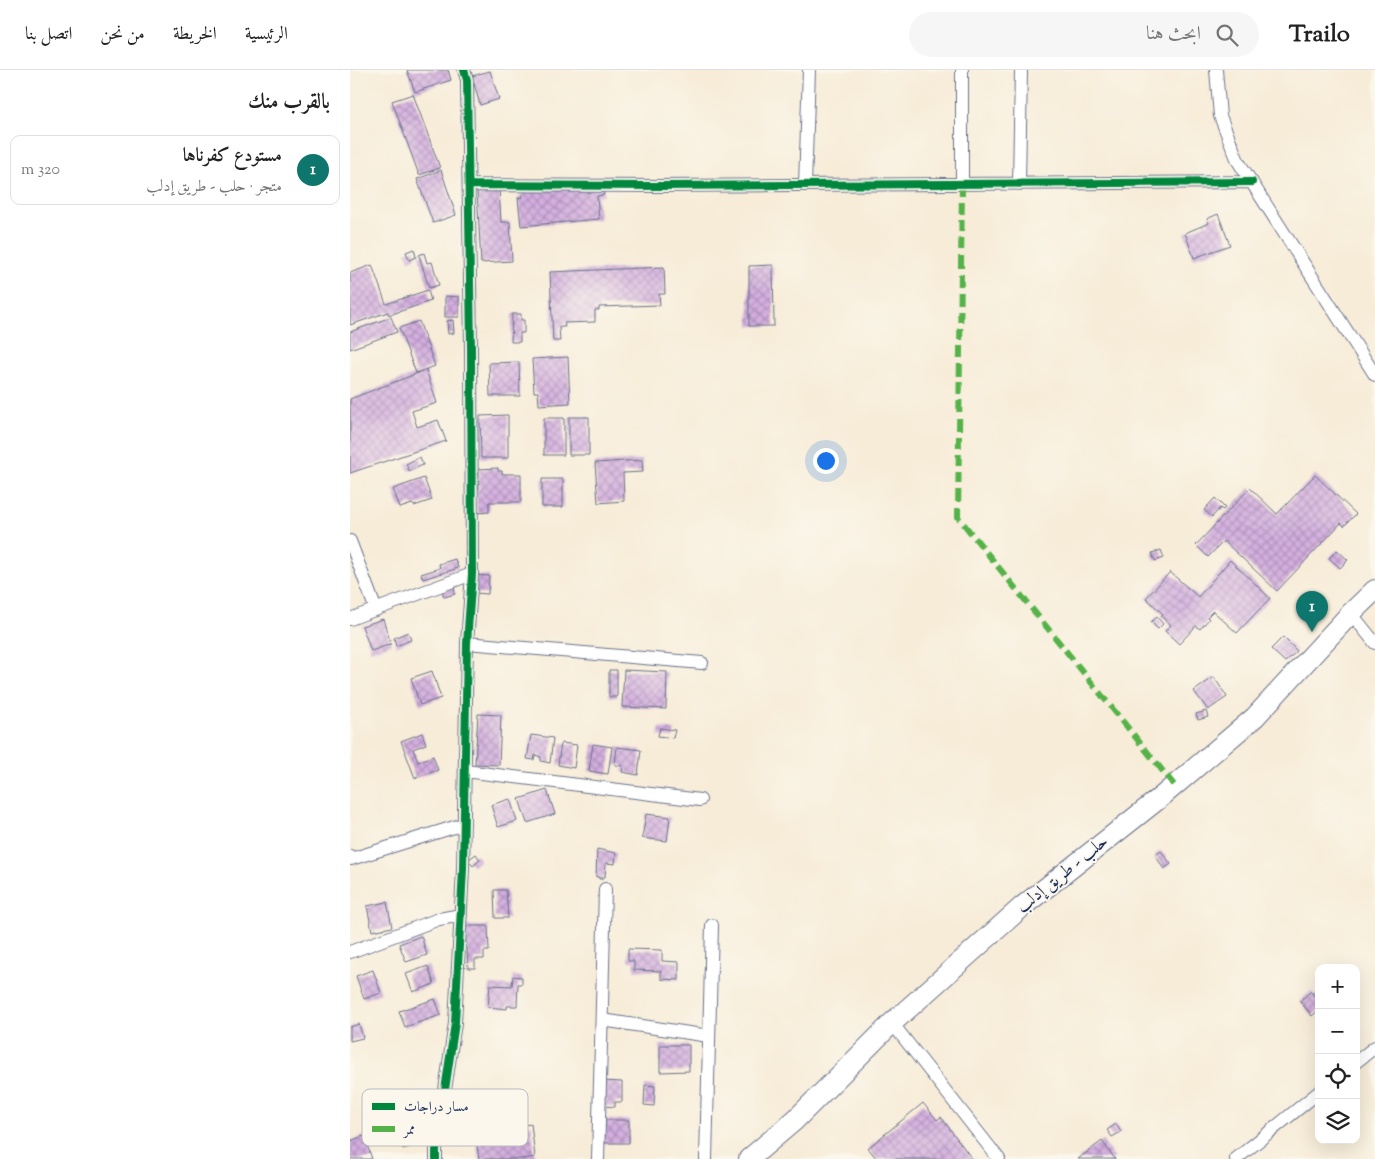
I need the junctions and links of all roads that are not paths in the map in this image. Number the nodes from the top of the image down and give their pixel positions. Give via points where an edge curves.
1 (464, 70) edge
2 (808, 70) edge
3 (962, 70) edge
4 (1021, 70) edge
5 (1216, 70) edge
6 (1252, 182) junction
7 (962, 184) junction
8 (1019, 184) junction
9 (469, 185) junction
10 (805, 186) junction
11 (1375, 375) edge
12 (350, 541) edge
13 (472, 574) junction
14 (1375, 590) edge
15 (376, 610) junction
16 (1351, 612) junction
17 (350, 619) edge
18 (1375, 643) edge
19 (467, 644) junction
20 (702, 663) dead end
21 (466, 771) junction
22 (700, 800) dead end
23 (464, 824) junction
24 (350, 856) edge
25 (605, 888) dead end
26 (461, 915) junction
27 (712, 924) dead end
28 (350, 952) edge
29 (602, 1020) junction
30 (892, 1023) junction
31 (709, 1036) junction
32 (1375, 1047) edge
33 (1360, 1059) edge
34 (445, 1089) edge
35 (1315, 1095) edge
36 (437, 1146) edge
37 (436, 1159) edge
38 (598, 1159) edge
39 (706, 1159) edge
40 (749, 1159) edge
41 (1000, 1159) edge
42 (1236, 1159) edge

1 - 9 street via 468,80
2 - 10 street
3 - 7 street
4 - 8 street
5 - 6 street via 1220,116 1238,161
6 - 8 street
6 - 11 street
7 - 8 street
7 - 10 street
9 - 10 street
9 - 13 street
12 - 15 street
13 - 15 street
13 - 19 street
14 - 16 highway, حلب - طريق إدلب
15 - 17 street
16 - 18 street
16 - 30 highway, حلب - طريق إدلب via 1255,717 1161,797 1023,906
19 - 20 street
19 - 21 street
21 - 22 street
21 - 23 street
23 - 24 street via 351,860
23 - 26 street
25 - 29 street
26 - 28 street via 439,919
26 - 34 street via 455,1023
27 - 31 street
29 - 31 street
29 - 38 street
30 - 40 highway, حلب - طريق إدلب via 795,1120
30 - 41 street
31 - 39 street
32 - 33 street
35 - 42 street
36 - 37 street

